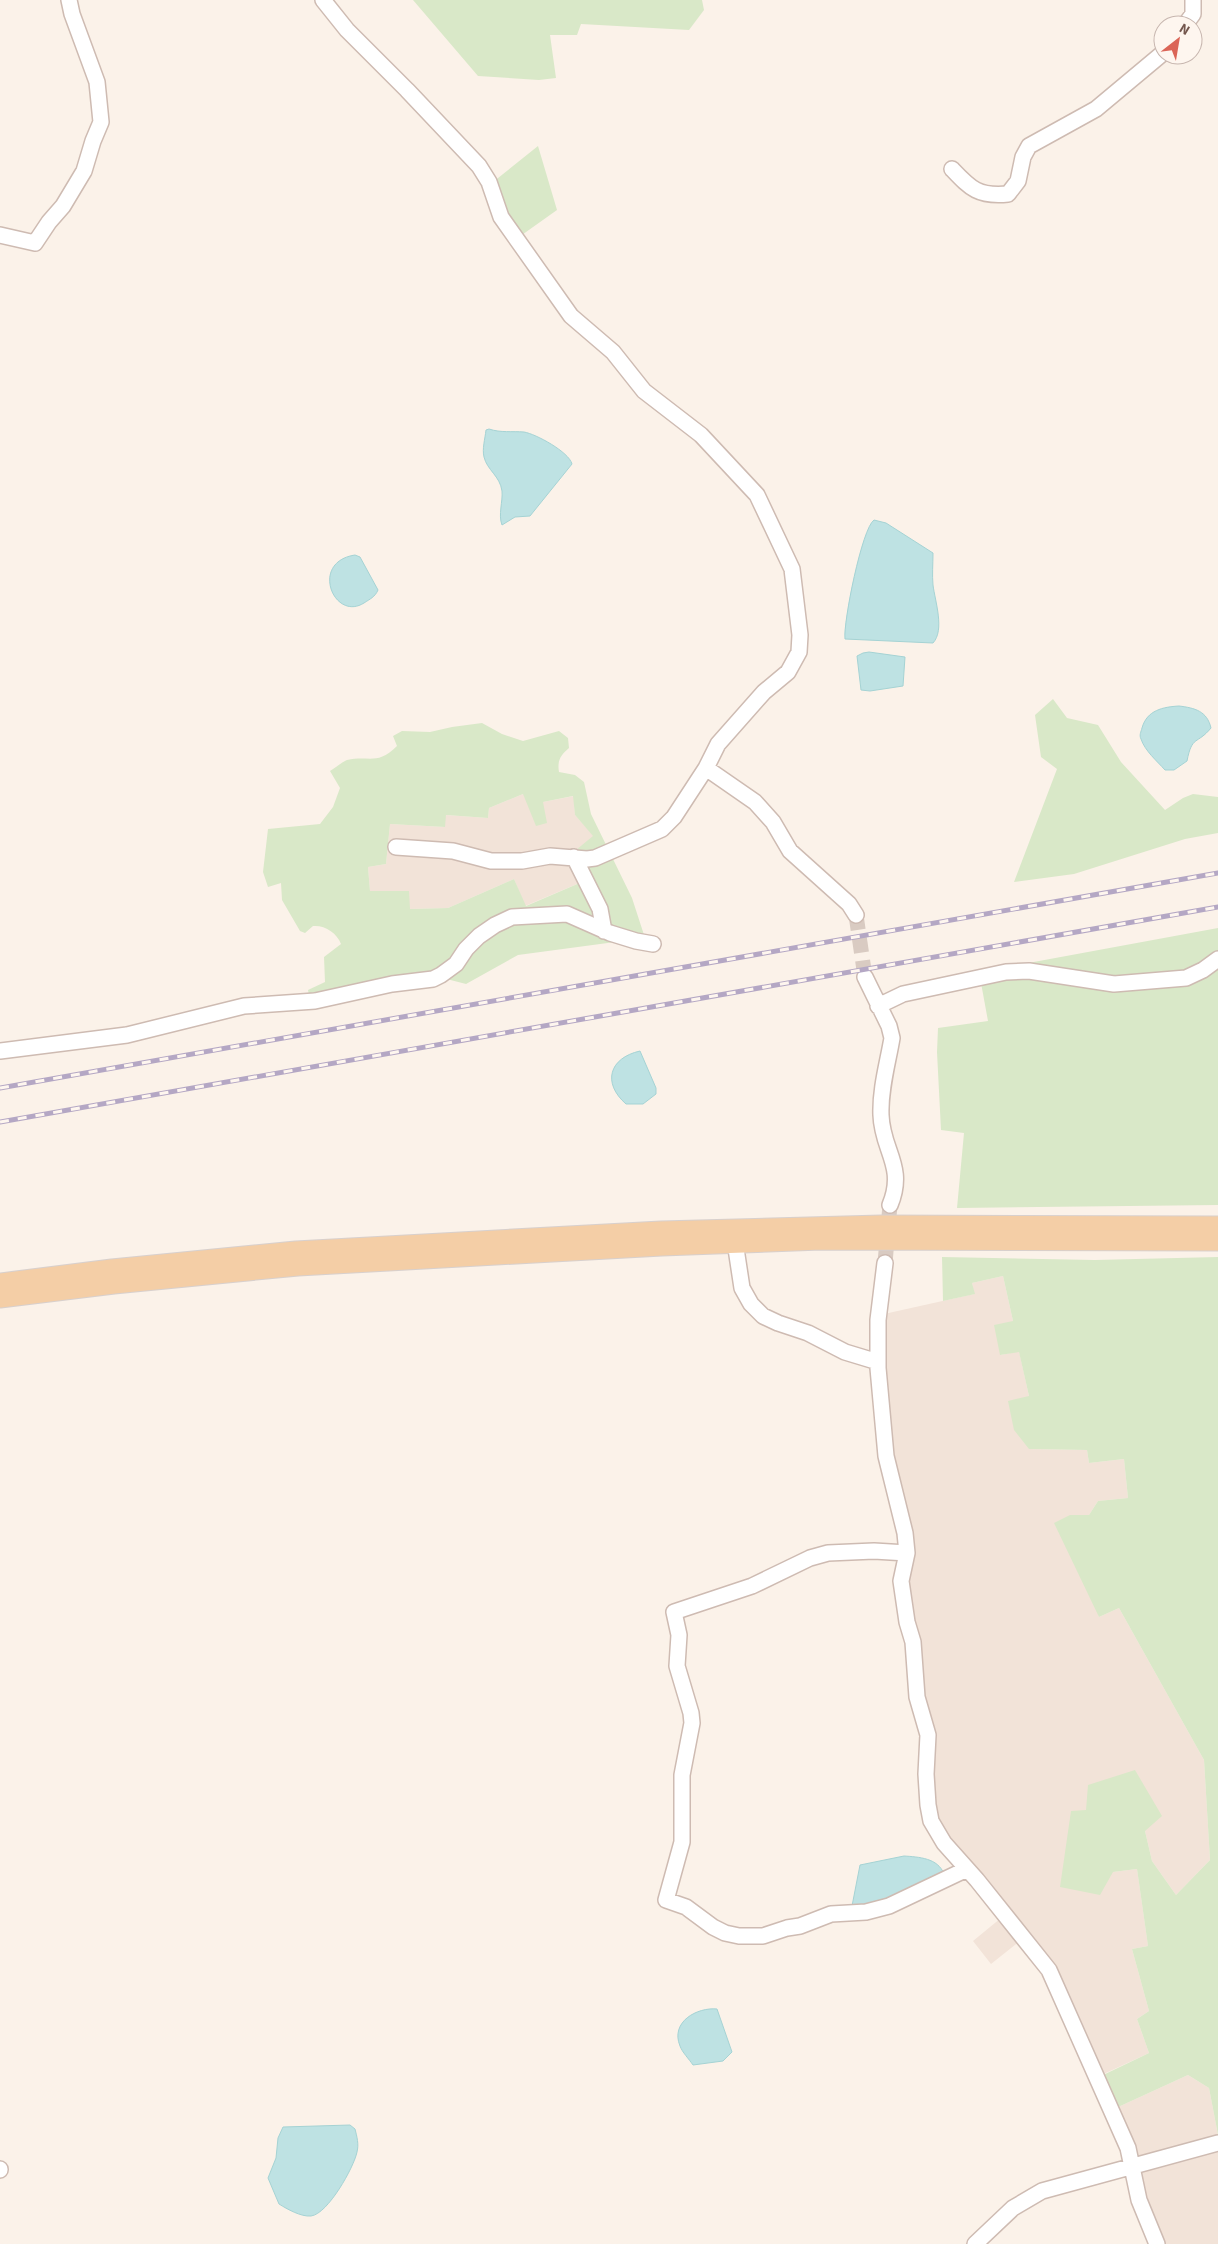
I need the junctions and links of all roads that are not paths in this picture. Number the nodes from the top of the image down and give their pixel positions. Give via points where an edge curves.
1 (69, 0) edge
2 (323, 0) edge
3 (1194, 0) edge
4 (1192, 15) edge
5 (1153, 61) edge
6 (952, 169) dead end
7 (0, 235) edge
8 (706, 768) junction
9 (396, 847) dead end
10 (574, 857) junction
11 (856, 915) tunnel mouth
12 (604, 931) junction
13 (653, 944) dead end
14 (1218, 959) edge
15 (864, 978) tunnel mouth
16 (878, 1006) junction
17 (0, 1051) edge
18 (890, 1205) tunnel mouth
19 (1218, 1226) edge
20 (1218, 1241) edge
21 (736, 1242) junction
22 (885, 1263) tunnel mouth
23 (0, 1283) edge
24 (0, 1298) edge
25 (878, 1362) junction
26 (907, 1553) junction
27 (967, 1869) junction
28 (1218, 2143) edge
29 (1134, 2167) junction
30 (975, 2244) edge
31 (1157, 2244) edge

1 - 7 street via 97,82 102,122 84,171 35,243
2 - 8 street via 347,30 479,166 489,182 500,217 571,316 613,352 644,391 701,435 757,495 792,568 800,635 798,652 788,672 764,692 718,744
3 - 4 street
5 - 6 street via 1096,109 1029,146 1018,181 1008,194 972,189
8 - 10 street via 674,817 662,829 595,858
8 - 11 street via 760,807 790,851 849,904
9 - 10 street via 453,851 491,862
10 - 12 street via 600,909
12 - 13 street
12 - 17 street via 567,914 512,917 479,936 456,964 432,979 392,984 316,1001 244,1006 127,1034
14 - 16 street via 1186,978 1114,984 1029,971 1006,972 903,994
15 - 16 street
16 - 18 street via 892,1038 881,1114 896,1173 896,1189
19 - 23 main road via 855,1225 661,1231 296,1251
20 - 21 main road
21 - 24 main road via 298,1266
21 - 25 street via 742,1288 756,1310 770,1320 808,1333 845,1352
22 - 25 street via 878,1320
25 - 26 street via 886,1456
26 - 27 street via 902,1581 913,1642 916,1697 928,1735 928,1805 934,1828
26 - 27 street via 874,1551 810,1558 752,1586 674,1612 679,1635 677,1666 692,1712 692,1723 682,1775 682,1842 666,1900 686,1907 725,1934 763,1936 831,1914 866,1912 889,1906
27 - 29 street via 1049,1970
28 - 29 street
29 - 30 street via 1054,2187 1030,2197 1006,2214
29 - 31 street via 1139,2200

